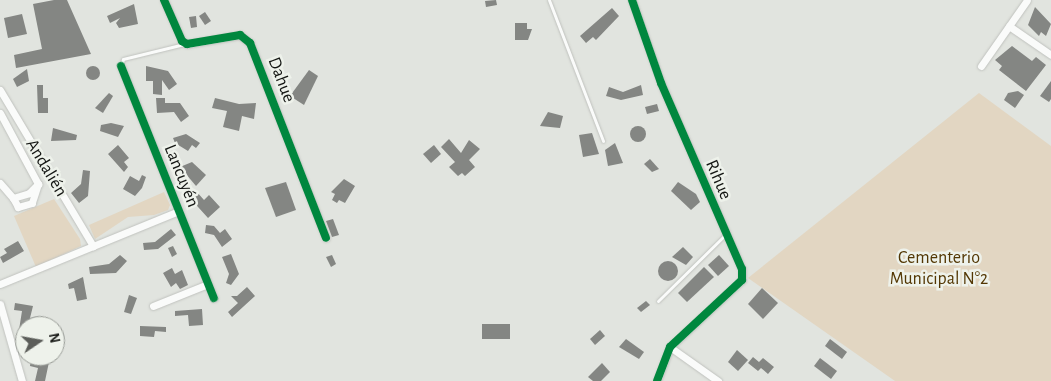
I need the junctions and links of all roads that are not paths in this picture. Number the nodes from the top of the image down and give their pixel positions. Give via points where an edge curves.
1 (164, 0) edge
2 (549, 0) edge
3 (632, 0) edge
4 (1027, 0) edge
5 (1009, 26) junction
6 (188, 44) junction
7 (1051, 55) edge
8 (121, 66) joint
9 (981, 66) dead end
10 (0, 90) edge
11 (0, 113) edge
12 (603, 141) dead end
13 (0, 183) edge
14 (179, 211) junction
15 (725, 235) junction
16 (326, 238) dead end
17 (93, 246) junction
18 (0, 284) edge
19 (208, 284) junction
20 (214, 298) dead end
21 (658, 300) dead end
22 (0, 304) edge
23 (154, 306) dead end
24 (670, 347) junction
25 (22, 381) edge
26 (657, 381) edge
27 (718, 381) edge

1 - 6 street via 182,41
2 - 12 lane
3 - 15 street, Rihue via 661,83
4 - 5 street
5 - 7 street
5 - 9 street
6 - 8 lane via 123,59
6 - 16 street, Dahue via 240,35 250,42
8 - 14 street, Lancuyén
10 - 17 street, Andalién
11 - 13 street via 38,184 32,203 18,207
14 - 17 street, Lancuyén
14 - 19 street, Lancuyén
15 - 21 lane
15 - 24 street, Rihue via 742,269 742,280
17 - 18 street, Lancuyén
19 - 20 street, Lancuyén
19 - 23 street
22 - 25 street
24 - 26 street
24 - 27 street

